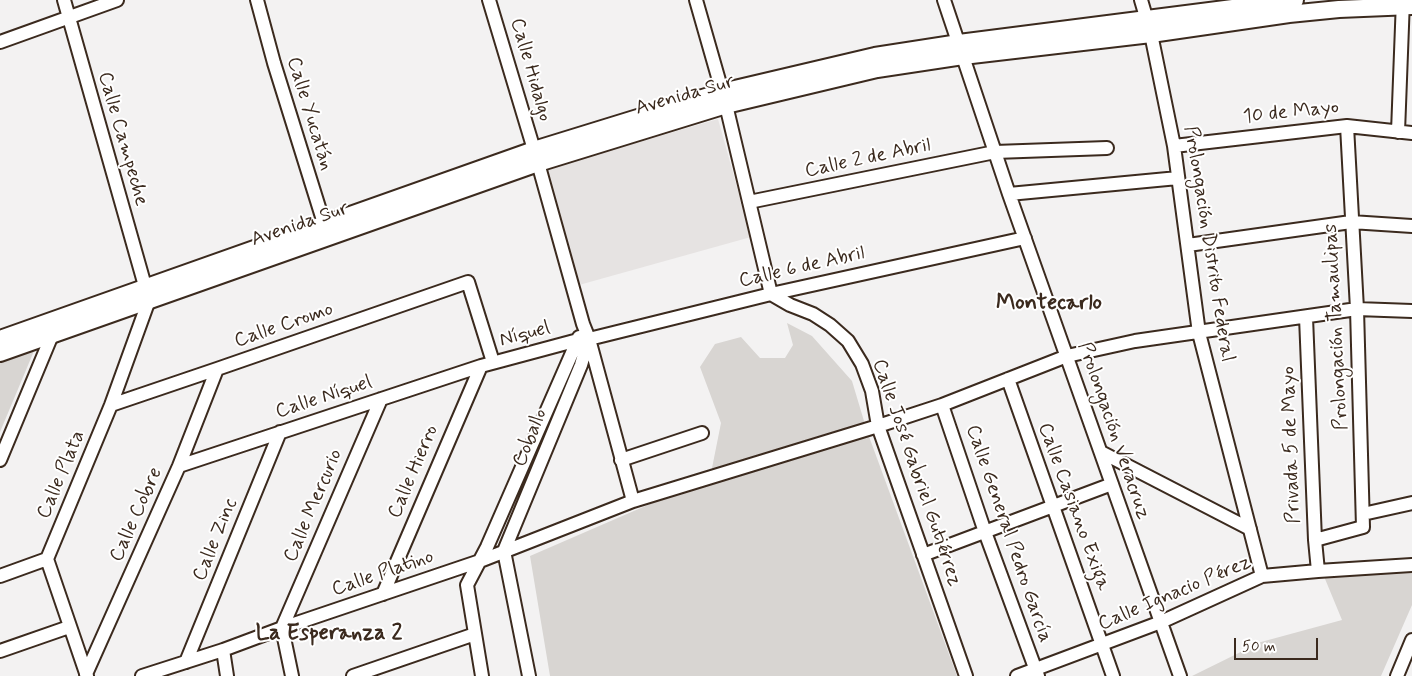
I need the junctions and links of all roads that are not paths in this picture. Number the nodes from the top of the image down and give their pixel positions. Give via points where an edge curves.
1 (64, 0) edge
2 (118, 0) edge
3 (258, 0) edge
4 (490, 0) edge
5 (696, 0) edge
6 (944, 0) edge
7 (1141, 0) edge
8 (1406, 4) edge
9 (1290, 5) edge
10 (68, 19) junction
11 (1149, 27) junction
12 (0, 42) edge
13 (961, 50) junction
14 (724, 98) junction
15 (1347, 126) junction
16 (1398, 132) junction
17 (1412, 133) edge
18 (1174, 146) junction
19 (1107, 148) dead end
20 (995, 152) junction
21 (536, 156) junction
22 (1178, 178) junction
23 (1009, 194) junction
24 (749, 202) junction
25 (1351, 222) junction
26 (1412, 226) edge
27 (326, 231) junction
28 (1025, 238) junction
29 (1188, 245) junction
30 (147, 294) junction
31 (771, 294) junction
32 (1357, 309) junction
33 (1412, 311) edge
34 (1306, 317) junction
35 (1199, 333) junction
36 (52, 335) junction
37 (0, 339) edge
38 (583, 340) junction
39 (0, 353) edge
40 (1067, 356) junction
41 (487, 364) junction
42 (581, 365) junction
43 (596, 368) junction
44 (217, 369) junction
45 (1008, 379) junction
46 (381, 399) junction
47 (111, 405) junction
48 (942, 405) junction
49 (878, 426) junction
50 (280, 432) junction
51 (702, 433) dead end
52 (1101, 452) junction
53 (0, 460) edge
54 (621, 460) junction
55 (179, 466) junction
56 (1112, 484) junction
57 (633, 502) junction
58 (1412, 503) edge
59 (1052, 506) junction
60 (1363, 520) junction
61 (1250, 529) junction
62 (984, 532) junction
63 (1314, 540) junction
64 (504, 551) junction
65 (923, 555) junction
66 (47, 559) junction
67 (480, 561) junction
68 (1412, 565) edge
69 (1318, 571) junction
70 (0, 576) edge
71 (1262, 576) junction
72 (383, 594) junction
73 (1161, 622) junction
74 (69, 627) junction
75 (282, 628) junction
76 (475, 634) junction
77 (1412, 640) edge
78 (1102, 645) junction
79 (223, 650) junction
80 (0, 651) edge
81 (186, 662) junction
82 (1037, 673) edge
83 (87, 675) edge
84 (142, 676) edge
85 (227, 676) edge
86 (292, 676) edge
87 (353, 676) edge
88 (482, 676) edge
89 (529, 676) edge
90 (966, 676) edge
91 (1017, 676) edge
92 (1113, 676) edge
93 (1180, 676) edge
94 (1397, 676) edge

1 - 10 street, Calle Campeche
2 - 10 street
3 - 27 street, Calle Yucatán
4 - 21 street, Calle Hidalgo
5 - 14 street
6 - 13 street, Prolongación Veracruz
7 - 11 street, Prolongación Distrito Federal
8 - 9 main road, Avenida Sur via 1339,9
8 - 16 street
9 - 11 main road, Avenida Sur
10 - 12 street
10 - 30 street, Calle Campeche
11 - 13 main road, Avenida Sur
11 - 18 street, Prolongación Distrito Federal
13 - 14 main road, Avenida Sur via 875,56
13 - 20 street, Prolongación Veracruz
14 - 21 main road, Avenida Sur
14 - 24 street
15 - 16 street, 10 de Mayo
15 - 18 street, 10 de Mayo
15 - 25 street, Prolongación Tamaulipas
16 - 17 street, 10 de Mayo
18 - 22 street, Prolongación Distrito Federal
19 - 20 street, Calle 2 de Abril
20 - 23 street, Prolongación Veracruz
20 - 24 street, Calle 2 de Abril
21 - 27 main road, Avenida Sur
21 - 38 street, Calle Hidalgo via 583,324
22 - 23 street
22 - 29 street, Prolongación Distrito Federal
23 - 28 street, Prolongación Veracruz
24 - 31 street
25 - 26 street
25 - 29 street
25 - 32 street, Prolongación Tamaulipas
27 - 30 main road, Avenida Sur
28 - 31 street, Calle 6 de Abril
28 - 40 street, Prolongación Veracruz
29 - 35 street, Prolongación Distrito Federal
30 - 36 main road, Avenida Sur
30 - 37 main road, Avenida Sur
30 - 47 street, Calle Plata
31 - 38 street, Calle 6 de Abril
31 - 49 street, Calle José Gabriel Gutiérrez via 813,314 848,341 862,364 872,391
32 - 33 street, Calle Platino
32 - 34 street, Calle Platino
32 - 60 street, Prolongación Tamaulipas
34 - 35 street, Calle Platino
34 - 63 street, Privada 5 de Mayo
35 - 40 street, Calle Platino via 1135,341
35 - 61 street, Prolongación Distrito Federal
36 - 39 main road, Avenida Sur
36 - 53 street
38 - 41 street, Níquel
38 - 42 street, Coballo
38 - 43 street, Calle Hidalgo
38 - 67 street, Coballo via 572,352
40 - 45 street, Calle Platino
40 - 52 street, Prolongación Veracruz
41 - 44 street, Calle Cromo via 468,282
41 - 46 street, Calle Níquel
41 - 72 street, Calle Hierro
42 - 43 street
42 - 64 street, Coballo
43 - 54 street, Calle Hidalgo
44 - 47 street, Calle Cromo
44 - 55 street, Calle Cobre
45 - 48 street, Calle Platino
45 - 59 street, Calle Casiano Exiga
46 - 50 street, Calle Níquel
46 - 75 street, Calle Mercurio
47 - 66 street, Calle Plata
48 - 49 street, Calle Platino
48 - 62 street, Calle General Pedro García
49 - 57 street, Calle Platino
49 - 65 street, Calle José Gabriel Gutiérrez
50 - 55 street, Calle Níquel
50 - 81 street, Calle Zinc
51 - 54 street
52 - 56 street, Prolongación Veracruz
52 - 61 street
54 - 57 street, Calle Hidalgo
55 - 83 street, Calle Cobre
56 - 59 street
56 - 73 street, Prolongación Veracruz
57 - 64 street, Calle Platino
58 - 60 street
59 - 62 street
59 - 78 street, Calle Casiano Exiga
60 - 63 street
61 - 71 street, Prolongación Distrito Federal
62 - 65 street
62 - 82 street, Calle General Pedro García
63 - 69 street, Privada 5 de Mayo
64 - 67 street, Calle Platino
64 - 89 street
65 - 90 street, Calle José Gabriel Gutiérrez
66 - 70 street
66 - 74 street
67 - 72 street, Calle Platino
67 - 76 street, Coballo via 467,585
68 - 69 street, Calle Ignacio Pérez
69 - 71 street, Calle Ignacio Pérez
71 - 73 street, Calle Ignacio Pérez
72 - 75 street, Calle Platino
73 - 78 street, Calle Ignacio Pérez
73 - 93 street, Prolongación Veracruz
74 - 80 street
74 - 83 street
75 - 79 street, Calle Platino
75 - 86 street
76 - 87 street
76 - 88 street, Coballo
77 - 94 street
78 - 82 street, Calle Ignacio Pérez
78 - 92 street, Calle Casiano Exiga
79 - 81 street, Calle Platino
79 - 85 street
81 - 84 street, Calle Platino
82 - 91 street, Calle Ignacio Pérez

